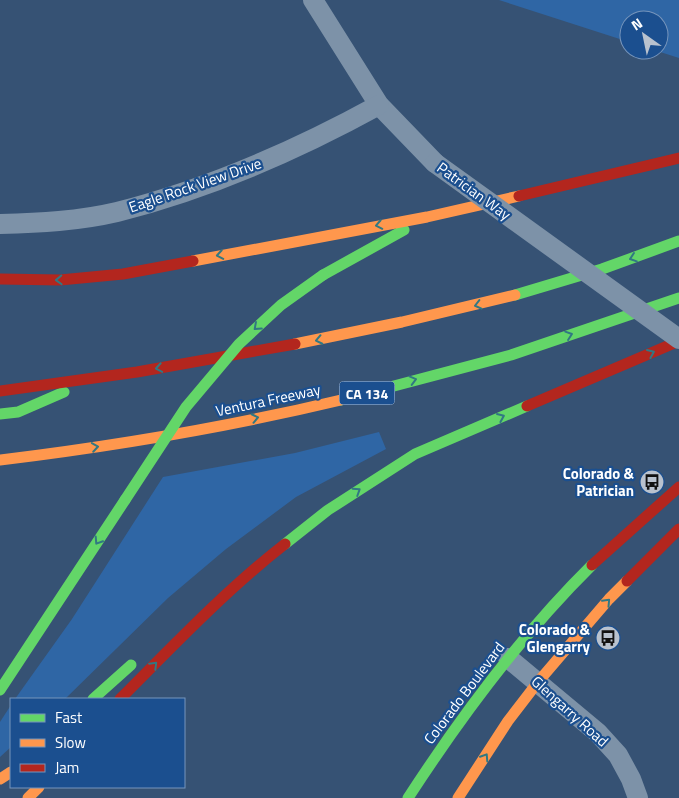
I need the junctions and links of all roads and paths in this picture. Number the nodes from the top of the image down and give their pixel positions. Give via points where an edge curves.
1 (313, 0) edge
2 (379, 105) junction
3 (679, 158) edge
4 (427, 218) junction
5 (0, 224) edge
6 (679, 241) edge
7 (0, 279) edge
8 (679, 298) edge
9 (679, 340) edge
10 (92, 380) junction
11 (0, 391) edge
12 (0, 414) edge
13 (24, 446) dead end
14 (47, 455) junction
15 (0, 460) edge
16 (679, 487) edge
17 (328, 510) junction
18 (679, 529) edge
19 (192, 611) dead end
20 (142, 655) dead end
21 (508, 658) junction
22 (538, 682) junction
23 (1, 688) edge
24 (95, 698) edge
25 (121, 698) edge
26 (38, 788) edge
27 (28, 798) edge
28 (408, 798) edge
29 (458, 798) edge
30 (638, 798) edge

1 - 2 street, Patrician Way
2 - 5 street, Eagle Rock View Drive via 330,132 261,163 174,195 116,212 50,222
2 - 9 street, Patrician Way, bridge via 436,163
3 - 4 main road
4 -> 7 main road via 123,274 60,280
4 -> 23 main road, bridge via 323,275 281,305 238,344 186,407
6 -> 10 main road via 548,287 433,316 298,345
14 -> 8 main road, Ventura Freeway / CA 134 via 196,430 335,401 512,354
17 -> 9 main road via 415,454
10 - 11 main road
10 - 12 main road via 18,412
13 - 14 main road
14 - 15 main road, Ventura Freeway / CA 134
16 - 21 main road, Colorado Boulevard via 590,567
17 - 19 main road via 244,568
25 -> 17 main road via 269,556
22 -> 18 main road via 609,599
20 - 24 main road
21 - 22 street, Glengarry Road
21 - 28 main road, Colorado Boulevard via 464,714
29 -> 22 main road via 508,721
22 - 30 street, Glengarry Road via 598,733 618,755
26 - 27 main road

